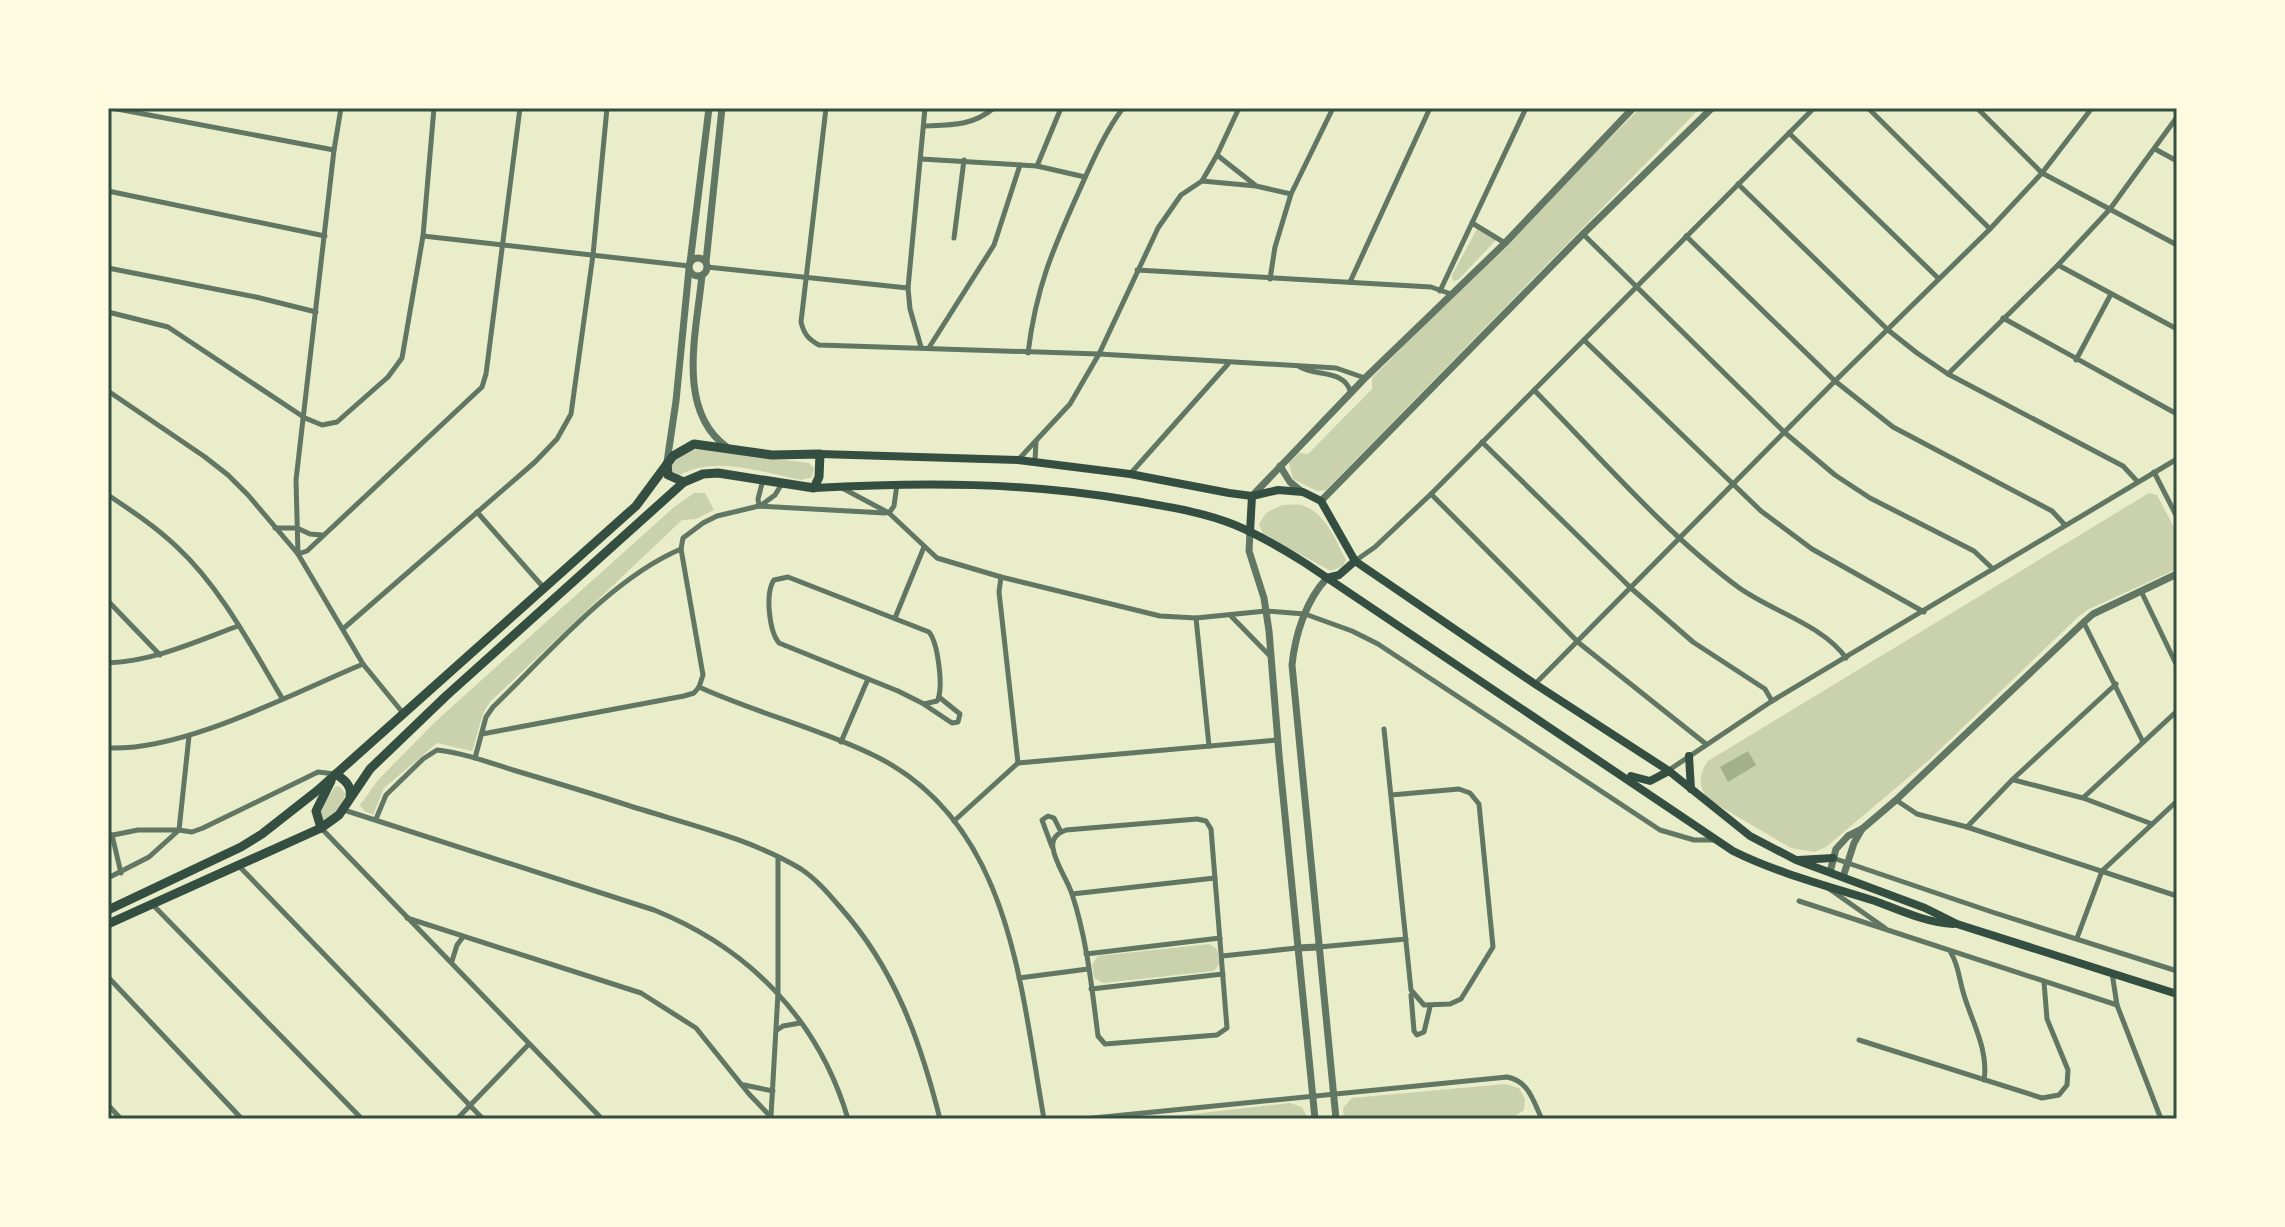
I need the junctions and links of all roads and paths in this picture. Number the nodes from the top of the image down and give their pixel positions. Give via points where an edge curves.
1 (112, 108) edge
2 (341, 108) edge
3 (434, 108) edge
4 (520, 108) edge
5 (607, 108) edge
6 (709, 108) edge
7 (722, 108) edge
8 (826, 108) edge
9 (925, 108) edge
10 (994, 108) edge
11 (1061, 108) edge
12 (1123, 108) edge
13 (1239, 108) edge
14 (1333, 108) edge
15 (1430, 108) edge
16 (1526, 108) edge
17 (1626, 108) edge
18 (1633, 108) edge
19 (1712, 108) edge
20 (1814, 108) edge
21 (1868, 108) edge
22 (1977, 108) edge
23 (2092, 108) edge
24 (2177, 117) edge
25 (1621, 120) junction
26 (924, 126) junction
27 (1789, 133) junction
28 (2155, 149) junction
29 (334, 150) junction
30 (1217, 155) junction
31 (921, 159) junction
32 (964, 160) junction
33 (2177, 161) edge
34 (1020, 165) junction
35 (1037, 166) junction
36 (2042, 173) junction
37 (1085, 177) junction
38 (1202, 181) junction
39 (1738, 184) junction
40 (1256, 186) junction
41 (108, 191) edge
42 (1291, 194) junction
43 (2110, 209) junction
44 (1472, 223) junction
45 (1990, 229) junction
46 (1583, 234) junction
47 (325, 236) junction
48 (423, 236) junction
49 (1686, 236) junction
50 (954, 238) dead end
51 (1505, 243) junction
52 (504, 244) junction
53 (2177, 245) edge
54 (593, 255) junction
55 (706, 265) junction
56 (2058, 265) junction
57 (689, 266) junction
58 (108, 268) edge
59 (1137, 270) junction
60 (702, 275) junction
61 (808, 276) junction
62 (1938, 278) junction
63 (1270, 279) junction
64 (1350, 282) junction
65 (1635, 286) junction
66 (908, 288) junction
67 (1440, 291) junction
68 (1451, 294) junction
69 (2111, 294) junction
70 (108, 312) edge
71 (316, 312) junction
72 (2003, 318) junction
73 (2177, 329) edge
74 (1888, 330) junction
75 (1584, 340) junction
76 (921, 347) junction
77 (929, 347) junction
78 (1028, 353) junction
79 (1099, 354) junction
80 (2076, 360) junction
81 (680, 363) junction
82 (694, 363) junction
83 (1228, 363) junction
84 (1299, 367) junction
85 (1948, 374) junction
86 (1365, 378) junction
87 (1835, 381) junction
88 (1534, 390) junction
89 (108, 391) edge
90 (1351, 393) junction
91 (2177, 414) edge
92 (305, 418) junction
93 (1784, 432) junction
94 (1036, 440) junction
95 (1482, 442) junction
96 (732, 451) junction
97 (820, 454) junction
98 (2177, 459) edge
99 (1018, 460) junction
100 (1035, 461) junction
101 (1142, 463) junction
102 (667, 464) junction
103 (1280, 466) junction
104 (2154, 472) junction
105 (1130, 474) junction
106 (1142, 477) junction
107 (763, 478) junction
108 (2137, 481) junction
109 (684, 482) junction
110 (783, 482) junction
111 (897, 484) junction
112 (1733, 485) junction
113 (837, 486) junction
114 (814, 488) junction
115 (1303, 492) junction
116 (1431, 494) junction
117 (108, 495) edge
118 (1252, 496) junction
119 (1321, 501) junction
120 (759, 506) junction
121 (477, 512) junction
122 (889, 513) junction
123 (2177, 517) edge
124 (2065, 525) junction
125 (274, 528) junction
126 (297, 528) junction
127 (1250, 532) junction
128 (322, 535) junction
129 (1681, 538) junction
130 (924, 547) junction
131 (681, 549) junction
132 (298, 554) junction
133 (1355, 561) junction
134 (1993, 569) junction
135 (2177, 574) edge
136 (1001, 577) junction
137 (1327, 578) junction
138 (544, 588) junction
139 (1632, 589) junction
140 (2141, 590) junction
141 (108, 601) edge
142 (1266, 611) junction
143 (1924, 612) junction
144 (1305, 614) junction
145 (1230, 615) junction
146 (895, 618) junction
147 (1196, 618) junction
148 (2084, 622) junction
149 (238, 626) junction
150 (344, 628) junction
151 (1579, 643) junction
152 (160, 655) junction
153 (1271, 657) junction
154 (1846, 658) junction
155 (108, 663) edge
156 (363, 664) junction
157 (2177, 666) edge
158 (868, 679) junction
159 (1535, 684) junction
160 (2116, 684) junction
161 (699, 687) junction
162 (939, 697) junction
163 (282, 698) junction
164 (1772, 701) junction
165 (924, 704) junction
166 (2177, 711) edge
167 (403, 714) junction
168 (1384, 729) dead end
169 (482, 734) junction
170 (189, 736) junction
171 (1297, 736) junction
172 (404, 737) junction
173 (1277, 740) junction
174 (841, 742) junction
175 (2143, 742) junction
176 (1706, 744) junction
177 (1209, 746) junction
178 (108, 748) edge
179 (1689, 756) junction
180 (475, 758) junction
181 (1018, 763) junction
182 (1669, 771) junction
183 (1619, 772) junction
184 (334, 776) junction
185 (2013, 779) junction
186 (1691, 789) junction
187 (1391, 795) junction
188 (2083, 798) junction
189 (1896, 800) junction
190 (2177, 801) edge
191 (346, 805) junction
192 (376, 819) junction
193 (954, 821) junction
194 (2152, 824) junction
195 (1967, 827) junction
196 (321, 828) junction
197 (1862, 829) junction
198 (179, 830) junction
199 (1061, 832) junction
200 (110, 836) edge
201 (1716, 840) junction
202 (1053, 849) junction
203 (778, 857) junction
204 (1833, 858) junction
205 (1796, 860) junction
206 (1847, 862) junction
207 (238, 864) junction
208 (2102, 871) junction
209 (1830, 872) junction
210 (121, 873) junction
211 (108, 878) edge
212 (1215, 878) junction
213 (1840, 879) junction
214 (1825, 885) junction
215 (1847, 892) junction
216 (1072, 894) junction
217 (2177, 896) edge
218 (1799, 901) dead end
219 (152, 905) junction
220 (108, 910) edge
221 (407, 918) junction
222 (108, 924) edge
223 (1957, 924) junction
224 (463, 937) junction
225 (1904, 937) junction
226 (1220, 938) junction
227 (2077, 938) junction
228 (1406, 939) junction
229 (1319, 947) junction
230 (1297, 948) junction
231 (1950, 952) junction
232 (1086, 954) junction
233 (1222, 956) junction
234 (451, 962) junction
235 (1088, 969) junction
236 (2177, 971) edge
237 (2112, 973) junction
238 (1223, 974) junction
239 (108, 977) edge
240 (1019, 978) junction
241 (2044, 982) junction
242 (1091, 989) junction
243 (1411, 990) junction
244 (778, 993) junction
245 (2177, 994) edge
246 (2117, 1005) junction
247 (1430, 1007) junction
248 (800, 1023) junction
249 (777, 1030) junction
250 (1859, 1040) dead end
251 (529, 1044) junction
252 (1984, 1080) junction
253 (743, 1085) junction
254 (773, 1091) junction
255 (1333, 1093) junction
256 (1312, 1096) junction
257 (108, 1105) edge
258 (470, 1106) junction
259 (1538, 1110) junction
260 (1534, 1117) dead end
261 (771, 1118) edge
262 (121, 1119) edge
263 (242, 1119) edge
264 (362, 1119) edge
265 (457, 1119) edge
266 (483, 1119) edge
267 (602, 1119) edge
268 (848, 1119) edge
269 (940, 1119) edge
270 (1044, 1119) edge
271 (1083, 1119) edge
272 (1315, 1119) edge
273 (1336, 1119) edge
274 (1542, 1119) edge
275 (2161, 1119) edge

1 - 29 street
2 - 29 street
3 - 48 street
4 - 52 street
5 - 54 street
6 - 57 street
7 - 55 street
8 - 61 street
9 - 26 street
10 - 26 street via 973,122
11 - 35 street
12 - 37 street
13 - 30 street
14 - 42 street
15 - 64 street
16 - 44 street
17 - 25 street
18 - 25 street
19 - 46 street
20 - 27 street
21 - 45 street
22 - 36 street
23 - 36 street
24 - 28 street
25 - 51 street
26 - 31 street
27 - 39 street
27 - 62 street
28 - 33 street
28 - 43 street
29 - 47 street
30 - 38 street
30 - 40 street
31 - 32 street
31 - 66 street
32 - 34 street
32 - 50 street
34 - 35 street
34 - 77 street via 994,245
35 - 37 street
36 - 43 street
36 - 45 street
37 - 78 street via 1043,276
38 - 40 street
38 - 59 street via 1173,204
39 - 49 street
39 - 74 street
40 - 42 street
41 - 47 street
42 - 63 street
43 - 53 street
43 - 56 street
44 - 51 street
44 - 67 street
45 - 62 street
46 - 65 street
46 - 119 street
47 - 71 street
48 - 52 street
48 - 92 street via 402,358 337,422 322,425
49 - 65 street
49 - 87 street
51 - 68 street
52 - 54 street
52 - 128 street via 482,387
54 - 57 street
54 - 121 street via 566,427
55 - 57 street via 696,258
55 - 60 street
55 - 61 street
56 - 69 street
56 - 72 street
57 - 60 street via 694,275
57 - 81 street
58 - 71 street
59 - 63 street
59 - 79 street
60 - 82 street
61 - 66 street
61 - 76 street via 801,322 811,341
62 - 74 street
63 - 64 street
64 - 67 street
65 - 75 street
65 - 93 street
66 - 76 street
67 - 68 street
68 - 86 street
69 - 73 street
69 - 80 street
70 - 92 street via 168,327
71 - 92 street
72 - 80 street
72 - 85 street
74 - 85 street
74 - 87 street
75 - 88 street
75 - 112 street
76 - 77 street
77 - 78 street
78 - 79 street
79 - 83 street
79 - 94 street via 1070,404
80 - 91 street
81 - 82 street
81 - 102 street
82 - 96 street via 698,411 715,439
83 - 84 street
83 - 101 street
84 - 86 street via 1336,368
84 - 90 street via 1338,376
85 - 108 street via 2123,466
86 - 90 street
87 - 93 street
87 - 124 street via 1893,427 2052,511
88 - 95 street
88 - 129 street
89 - 125 street via 228,475
90 - 103 street
92 - 126 street via 296,480
93 - 112 street
93 - 134 street via 1851,486 1974,551
94 - 99 street
94 - 100 street
95 - 116 street
95 - 139 street
96 - 97 main road
96 - 102 main road via 694,444
97 - 99 main road
97 - 114 main road
98 - 104 street
99 - 100 main road
100 - 105 main road
101 - 105 street
101 - 106 street
102 - 109 main road via 668,475
102 - 138 main road via 636,506
103 - 115 street
103 - 118 street
104 - 108 street
104 - 123 street
105 - 106 main road
106 - 118 main road
107 - 109 main road via 718,473
107 - 110 main road
107 - 120 street
108 - 124 street
109 - 172 main road
110 - 114 main road
110 - 120 street
111 - 113 main road
111 - 122 street
111 - 127 main road via 1013,485 1101,495 1198,513
112 - 129 street
112 - 143 street via 1812,549
113 - 114 main road
113 - 122 street
115 - 118 main road
115 - 119 main road
116 - 133 street
116 - 151 street
117 - 149 street via 178,547
118 - 127 main road
119 - 133 main road
120 - 122 street
120 - 131 street via 703,523 683,538
121 - 138 street
121 - 150 street
122 - 130 street
124 - 134 street
125 - 126 street
125 - 132 street
126 - 128 street
126 - 132 street
127 - 137 main road
127 - 142 street via 1249,551
128 - 132 street
129 - 139 street
129 - 154 street via 1738,587 1825,637
130 - 136 street via 937,558
130 - 146 street
131 - 161 street via 703,675
131 - 169 street via 656,559 583,620 493,707
132 - 150 street
133 - 137 main road
133 - 159 main road
134 - 143 street
135 - 140 street
136 - 147 street via 1139,612
136 - 181 street
137 - 144 street
137 - 183 main road
138 - 167 main road
139 - 151 street
139 - 164 street via 1693,642 1765,689
140 - 148 street
140 - 157 street
141 - 152 street
142 - 144 street
142 - 145 street
142 - 153 street
143 - 154 street
144 - 171 street via 1292,665
144 - 201 street via 1378,644 1660,830
145 - 147 street
145 - 153 street
146 - 158 street via 788,577 777,578 770,587 777,640
146 - 162 street via 934,638
147 - 177 street
148 - 160 street
148 - 189 street
149 - 152 street
149 - 163 street
150 - 156 street
151 - 159 street
151 - 176 street
152 - 155 street
153 - 173 street
154 - 164 street
156 - 163 street
156 - 167 street
158 - 165 street
158 - 174 street
159 - 182 main road
160 - 175 street
160 - 185 street
161 - 169 street via 684,696
161 - 174 street
162 - 165 street
162 - 165 street via 958,712 958,722
163 - 170 street
164 - 176 street
166 - 175 street
167 - 172 main road via 408,727
167 - 184 main road
168 - 187 street
169 - 180 street
170 - 178 street
170 - 198 street
171 - 173 street
171 - 229 street
172 - 191 main road via 370,769
173 - 177 street
173 - 230 street
174 - 193 street via 896,769
175 - 188 street
176 - 179 street
177 - 181 street
179 - 182 street
179 - 186 main road
180 - 192 street via 437,750 430,754 386,795
180 - 203 street
181 - 193 street
182 - 183 main road via 1650,781
182 - 186 main road
183 - 201 main road
184 - 191 main road via 350,788
184 - 196 main road via 316,811
184 - 198 street via 318,772 203,828
184 - 220 main road via 241,847
185 - 188 street
185 - 195 street
186 - 205 main road via 1750,836
187 - 228 street
187 - 247 street via 1459,789 1479,804 1493,947 1461,999
188 - 194 street
189 - 195 street via 1917,814
189 - 197 street
190 - 194 street
191 - 192 street
191 - 196 main road
192 - 244 street via 687,924 729,949
193 - 240 street via 999,900
194 - 208 street
195 - 208 street
196 - 207 main road
196 - 221 street
197 - 204 street via 1848,836
197 - 206 street
198 - 200 street
198 - 210 street via 162,848
199 - 202 street
199 - 202 street via 1054,818 1042,820
199 - 212 street via 1203,820 1211,829
200 - 210 street
201 - 214 main road via 1753,860
202 - 216 street
203 - 244 street
203 - 269 street via 824,887 876,954 904,1005
204 - 205 main road
204 - 206 street
204 - 209 street
205 - 209 main road
206 - 213 street
206 - 227 street
207 - 219 main road
207 - 258 street
208 - 217 street
208 - 227 street
209 - 213 main road
210 - 211 street
212 - 216 street
212 - 226 street
213 - 214 main road
213 - 215 main road
213 - 223 main road
214 - 215 main road
214 - 225 street
215 - 223 main road
216 - 232 street
218 - 225 street
219 - 222 main road
219 - 264 street
221 - 224 street
221 - 234 street
223 - 237 main road
224 - 234 street
224 - 253 street via 641,993 696,1028
225 - 231 street
226 - 232 street
226 - 233 street
227 - 236 street
228 - 229 street
228 - 243 street
229 - 230 street
229 - 255 street
230 - 233 street
230 - 256 street
231 - 241 street
231 - 252 street via 1984,1055
232 - 235 street
233 - 238 street
234 - 251 street
235 - 240 street
235 - 242 street
237 - 245 main road
237 - 246 street
238 - 242 street
238 - 242 street via 1228,1024 1217,1035 1109,1046 1098,1036
239 - 263 street
240 - 270 street
241 - 246 street
241 - 252 street via 2047,1019 2068,1070 2067,1085 2059,1095 2042,1098
243 - 247 street
243 - 247 street via 1417,1035 1424,1032
244 - 248 street
244 - 249 street
246 - 275 street
248 - 249 street
248 - 268 street via 820,1049
249 - 254 street
250 - 252 street
251 - 258 street
251 - 267 street
253 - 254 street
253 - 261 street
254 - 261 street
255 - 256 street
255 - 259 street via 1507,1077 1524,1084
255 - 273 street
256 - 271 street
256 - 272 street
257 - 262 street
258 - 265 street
258 - 266 street
259 - 260 street
259 - 274 street

